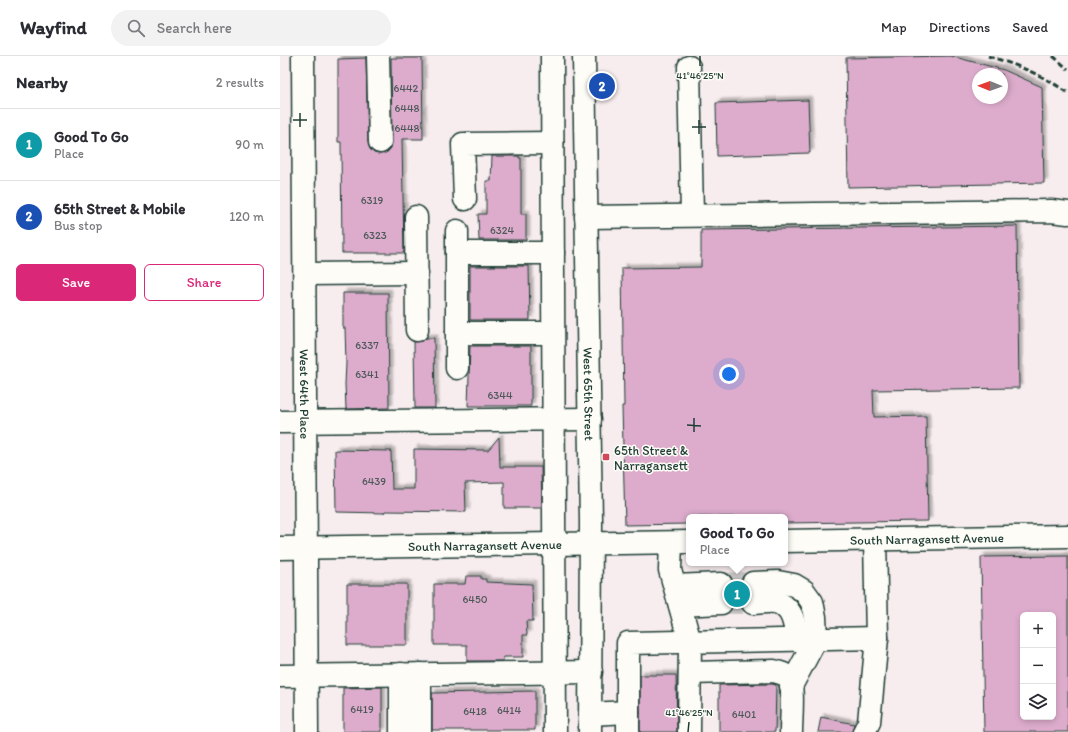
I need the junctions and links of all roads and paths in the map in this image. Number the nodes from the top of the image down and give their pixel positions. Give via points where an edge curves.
1 (303, 56) edge
2 (378, 56) edge
3 (552, 56) edge
4 (584, 56) edge
5 (689, 67) dead end
6 (380, 142) dead end
7 (552, 143) junction
8 (465, 199) dead end
9 (1068, 213) edge
10 (692, 215) junction
11 (416, 217) dead end
12 (586, 217) junction
13 (457, 231) dead end
14 (457, 252) junction
15 (553, 253) junction
16 (417, 273) junction
17 (305, 274) junction
18 (417, 330) dead end
19 (457, 333) junction
20 (553, 333) junction
21 (457, 368) dead end
22 (590, 418) junction
23 (554, 419) junction
24 (306, 421) junction
25 (280, 422) edge
26 (1068, 536) edge
27 (875, 539) junction
28 (788, 541) edge
29 (680, 543) edge
30 (591, 544) junction
31 (554, 545) junction
32 (307, 547) junction
33 (280, 548) edge
34 (753, 593) tunnel mouth
35 (721, 594) tunnel mouth
36 (677, 595) junction
37 (877, 638) junction
38 (807, 639) junction
39 (690, 642) junction
40 (591, 672) junction
41 (555, 673) junction
42 (690, 673) junction
43 (411, 674) junction
44 (307, 675) junction
45 (280, 676) edge
46 (792, 686) junction
47 (628, 722) edge
48 (590, 723) edge
49 (307, 732) edge
50 (401, 732) edge
51 (420, 732) edge
52 (555, 732) edge
53 (689, 732) edge
54 (791, 732) edge
55 (864, 732) edge

1 - 17 street, West 64th Place
2 - 6 street
3 - 7 street
4 - 12 street, West 65th Street
5 - 10 street
7 - 8 street via 463,144
7 - 15 street
9 - 10 street via 1051,211
10 - 12 street
11 - 16 street
12 - 22 street, West 65th Street
13 - 14 street
14 - 15 street
14 - 19 street
15 - 20 street
16 - 17 street
16 - 18 street
17 - 24 street, West 64th Place
19 - 20 street
19 - 21 street
20 - 23 street
22 - 23 street
22 - 30 street, West 65th Street
23 - 24 street
23 - 31 street
24 - 25 street
24 - 32 street, West 64th Place
26 - 27 street, South Narragansett Avenue
27 - 28 street, South Narragansett Avenue
27 - 37 street
29 - 30 street, South Narragansett Avenue
29 - 36 street via 670,570
30 - 31 street, South Narragansett Avenue
30 - 40 street, West 65th Street
31 - 32 street, South Narragansett Avenue
31 - 41 street
32 - 33 street, South Narragansett Avenue
32 - 44 street, West 64th Place
34 - 38 street via 778,582 794,585 804,591 812,602 815,617
35 - 36 street
36 - 39 street
37 - 38 street
37 - 55 street via 869,722
38 - 39 street
38 - 46 street
39 - 42 street
39 - 47 street via 628,643
40 - 41 street
40 - 48 street, West 65th Street
41 - 43 street
41 - 52 street
42 - 46 street via 774,671 789,678
42 - 53 street
43 - 44 street
43 - 50 street
43 - 51 street
44 - 45 street
44 - 49 street, West 64th Place
46 - 54 street
47 - 48 street

